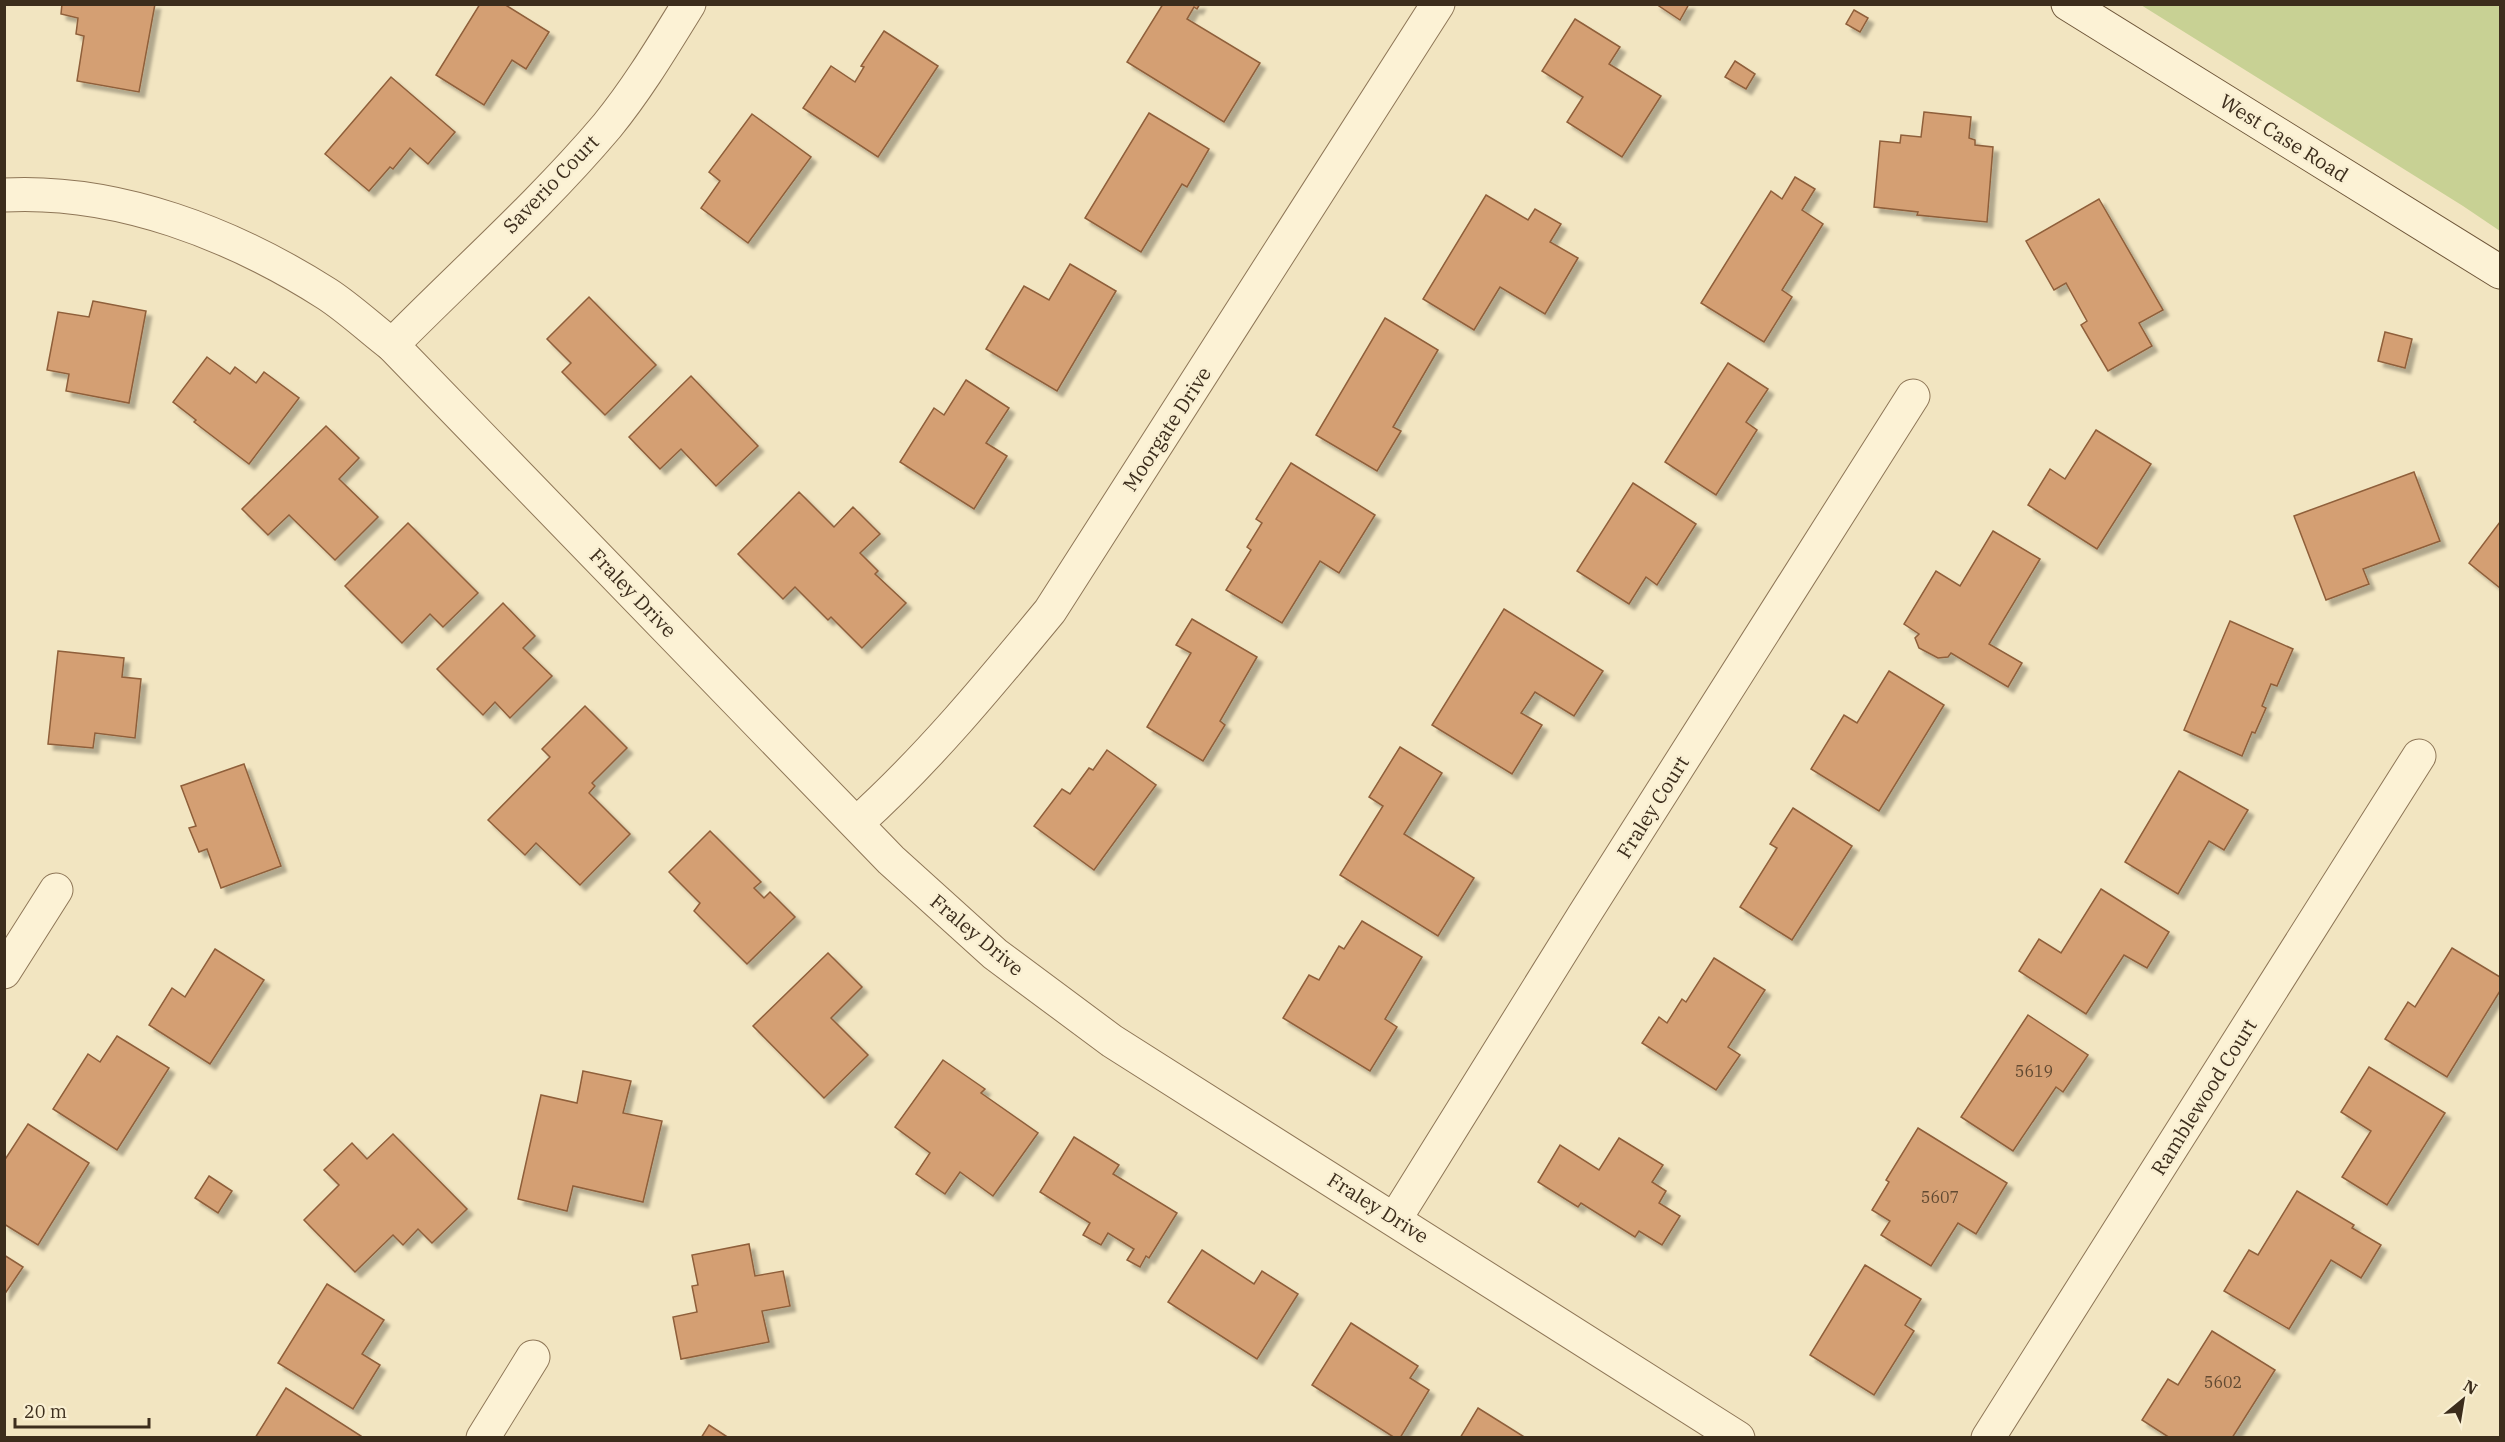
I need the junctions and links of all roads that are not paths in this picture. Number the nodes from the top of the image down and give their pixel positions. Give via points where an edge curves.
1 (689, 4) edge
2 (1438, 4) edge
3 (2068, 4) edge
4 (4, 195) edge
5 (2500, 272) edge
6 (392, 345) junction
7 (1914, 396) dead end
8 (2419, 756) dead end
9 (857, 823) junction
10 (56, 890) dead end
11 (4, 972) edge
12 (1395, 1218) junction
13 (533, 1357) dead end
14 (483, 1437) edge
15 (1738, 1437) edge
16 (1988, 1437) edge

1 - 6 street, Saverio Court via 608,125
2 - 9 street, Moorgate Drive via 1050,611 975,703 889,795
3 - 5 street, West Case Road
4 - 6 street, Fraley Drive via 79,198 167,217 252,251 329,295
6 - 9 street, Fraley Drive
7 - 12 street, Fraley Court
8 - 16 street, Ramblewood Court
9 - 12 street, Fraley Drive via 891,860 995,954 1112,1041
10 - 11 street
12 - 15 street, Fraley Drive
13 - 14 street

